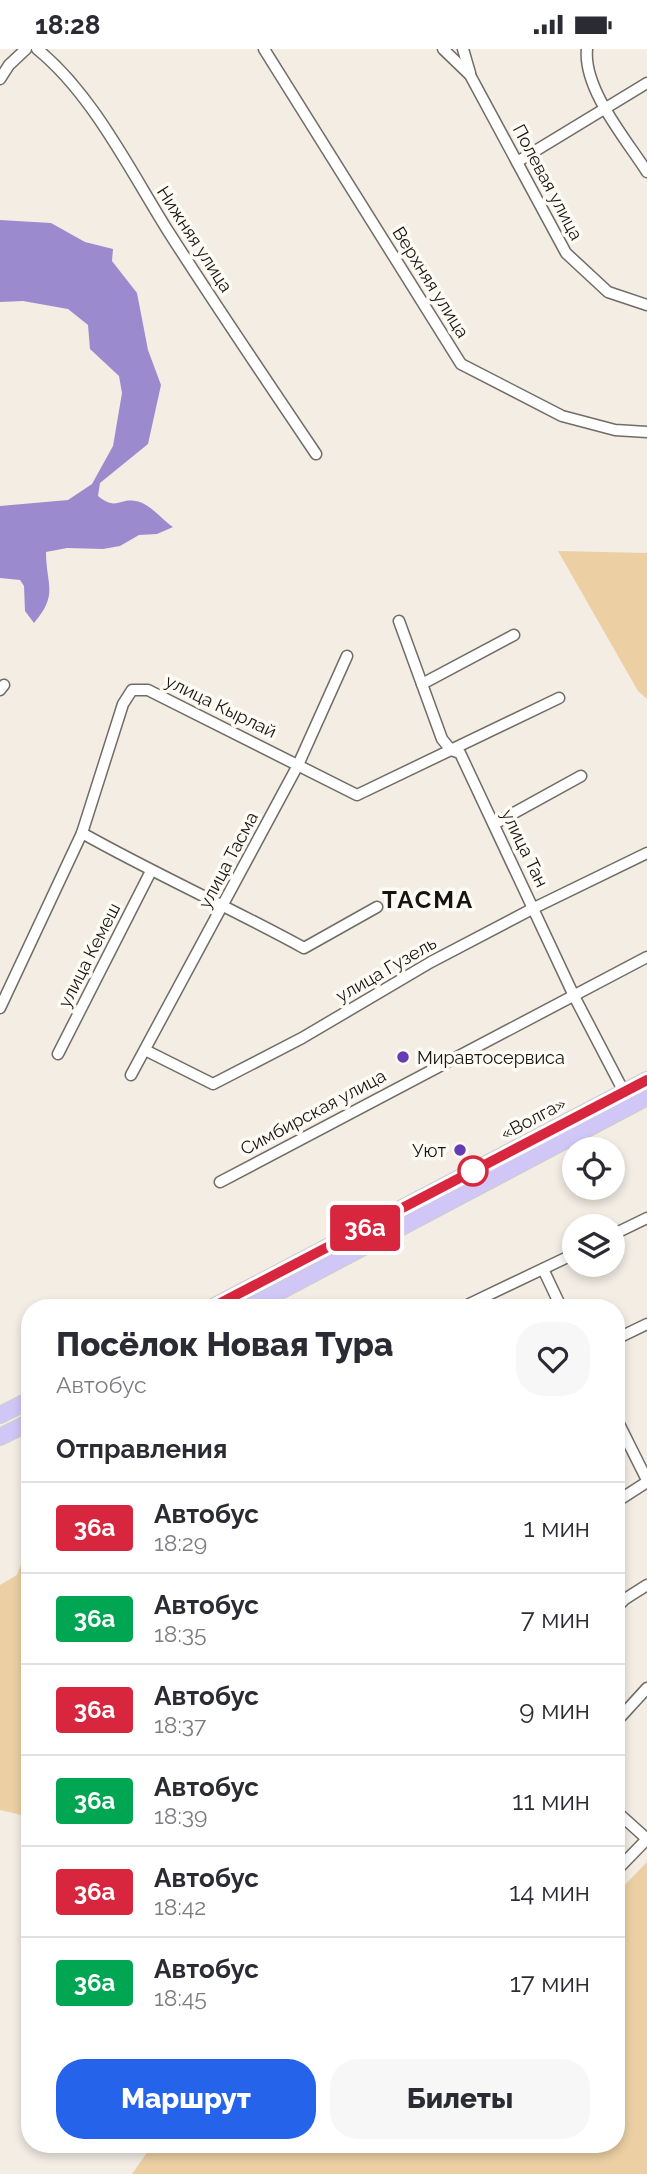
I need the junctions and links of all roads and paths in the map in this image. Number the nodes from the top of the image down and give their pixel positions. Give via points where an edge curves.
1 (26, 49) edge
2 (37, 49) edge
3 (264, 49) edge
4 (443, 49) edge
5 (463, 49) edge
6 (587, 49) edge
7 (470, 75) junction
8 (0, 79) edge
9 (647, 83) edge
10 (605, 108) junction
11 (517, 162) junction
12 (647, 172) edge
13 (647, 306) edge
14 (647, 432) edge
15 (316, 454) dead end
16 (399, 621) dead end
17 (514, 635) dead end
18 (346, 656) dead end
19 (422, 684) junction
20 (559, 698) dead end
21 (451, 750) junction
22 (298, 765) junction
23 (580, 776) dead end
24 (494, 824) junction
25 (82, 833) junction
26 (647, 853) edge
27 (151, 871) junction
28 (225, 905) junction
29 (377, 907) dead end
30 (534, 908) junction
31 (647, 957) edge
32 (574, 996) junction
33 (0, 1008) edge
34 (145, 1050) junction
35 (58, 1054) dead end
36 (131, 1075) dead end
37 (647, 1080) edge
38 (624, 1091) junction
39 (647, 1097) edge
40 (220, 1182) dead end
41 (647, 1218) edge
42 (625, 1229) edge
43 (562, 1260) edge
44 (543, 1269) junction
45 (228, 1299) edge
46 (265, 1299) edge
47 (480, 1299) edge
48 (557, 1299) edge
49 (647, 1324) edge
50 (625, 1335) edge
51 (21, 1404) edge
52 (0, 1414) edge
53 (21, 1426) edge
54 (625, 1436) edge
55 (0, 1437) edge
56 (647, 1481) edge
57 (625, 1496) edge
58 (647, 1585) edge
59 (625, 1599) edge
60 (647, 1688) edge
61 (625, 1712) edge
62 (625, 1819) edge
63 (647, 1839) edge
64 (625, 1862) edge

1 - 8 street
2 - 15 street, Нижняя улица via 72,83 95,115
3 - 14 street, Верхняя улица via 461,364 562,415 614,429
4 - 7 street, Полевая улица
5 - 7 street
6 - 10 street via 592,82
7 - 11 street, Полевая улица
9 - 10 street
10 - 11 street
10 - 12 street
11 - 13 street, Полевая улица via 565,253 608,292
16 - 19 street, улица Тан
17 - 19 street
18 - 22 street, улица Тасма
19 - 21 street, улица Тан via 442,739
20 - 21 street
21 - 22 street, улица Кырлай via 357,795
21 - 24 street, улица Тан via 460,753
22 - 25 street, улица Кырлай via 148,690 132,690 122,704
22 - 28 street, улица Тасма
23 - 24 street
24 - 30 street, улица Тан
25 - 27 street
25 - 33 street, улица Кырлай
26 - 30 street, улица Гузель
27 - 28 street
27 - 35 street, улица Кемеш
28 - 29 street via 304,948
28 - 34 street, улица Тасма
30 - 32 street, улица Тан
30 - 34 street, улица Гузель via 213,1084
31 - 32 street, Симбирская улица
32 - 38 street, улица Тан
32 - 40 street, Симбирская улица
34 - 36 street, улица Тасма
37 - 38 highway, «Волга»
38 - 45 highway, «Волга»
39 - 46 highway, «Волга»
41 - 42 street
43 - 44 street
44 - 47 street
44 - 48 street
49 - 50 street
51 - 52 highway
53 - 55 highway
54 - 56 street
56 - 57 street
58 - 59 street
60 - 61 street
62 - 63 street
63 - 64 street

